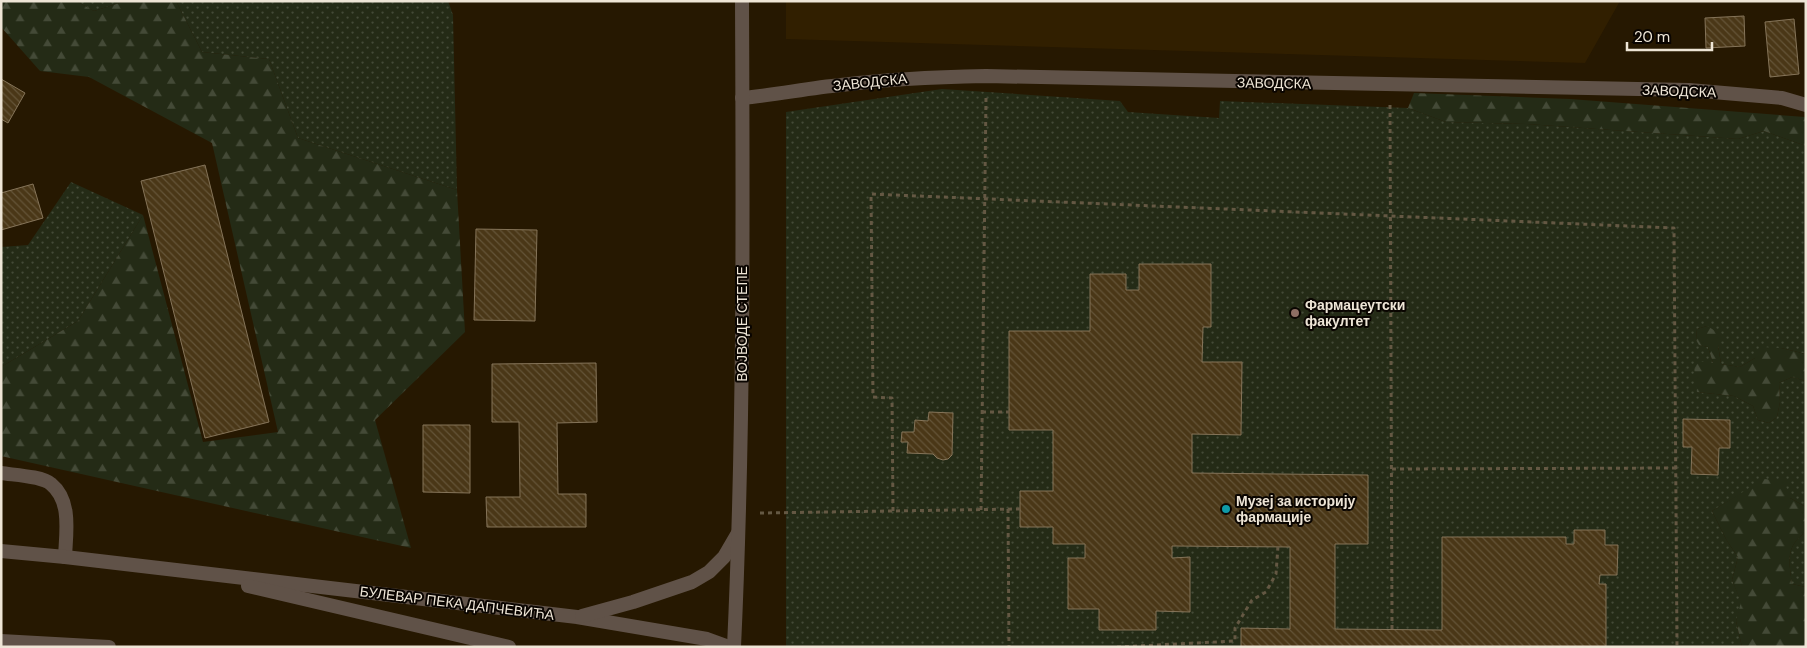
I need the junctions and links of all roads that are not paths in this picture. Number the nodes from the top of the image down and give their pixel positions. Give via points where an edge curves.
1 (742, 1) edge
2 (742, 98) junction
3 (1806, 105) edge
4 (1, 474) edge
5 (740, 530) junction
6 (1, 551) edge
7 (65, 557) junction
8 (184, 571) junction
9 (577, 617) junction
10 (478, 640) junction
11 (1, 641) edge
12 (109, 647) edge
13 (492, 647) edge
14 (509, 647) edge
15 (729, 647) edge
16 (734, 647) edge

1 - 2 street, ВОЈВОДЕ СТЕПЕ
2 - 3 street, ЗАВОДСКА via 908,78 986,76 1689,90 1782,98
2 - 5 street, ВОЈВОДЕ СТЕПЕ
4 - 7 street via 27,476 50,483 55,489 64,501
5 - 9 street via 724,557 709,572 692,582
5 - 16 street, ВОЈВОДЕ СТЕПЕ
6 - 7 street, БУЛЕВАР ПЕКА ДАПЧЕВИЋА
7 - 8 street, БУЛЕВАР ПЕКА ДАПЧЕВИЋА
8 - 9 street, БУЛЕВАР ПЕКА ДАПЧЕВИЋА
8 - 10 street, БУЛЕВАР ПЕКА ДАПЧЕВИЋА
9 - 15 street, БУЛЕВАР ПЕКА ДАПЧЕВИЋА via 707,639
10 - 13 street
10 - 14 street, БУЛЕВАР ПЕКА ДАПЧЕВИЋА
11 - 12 street

